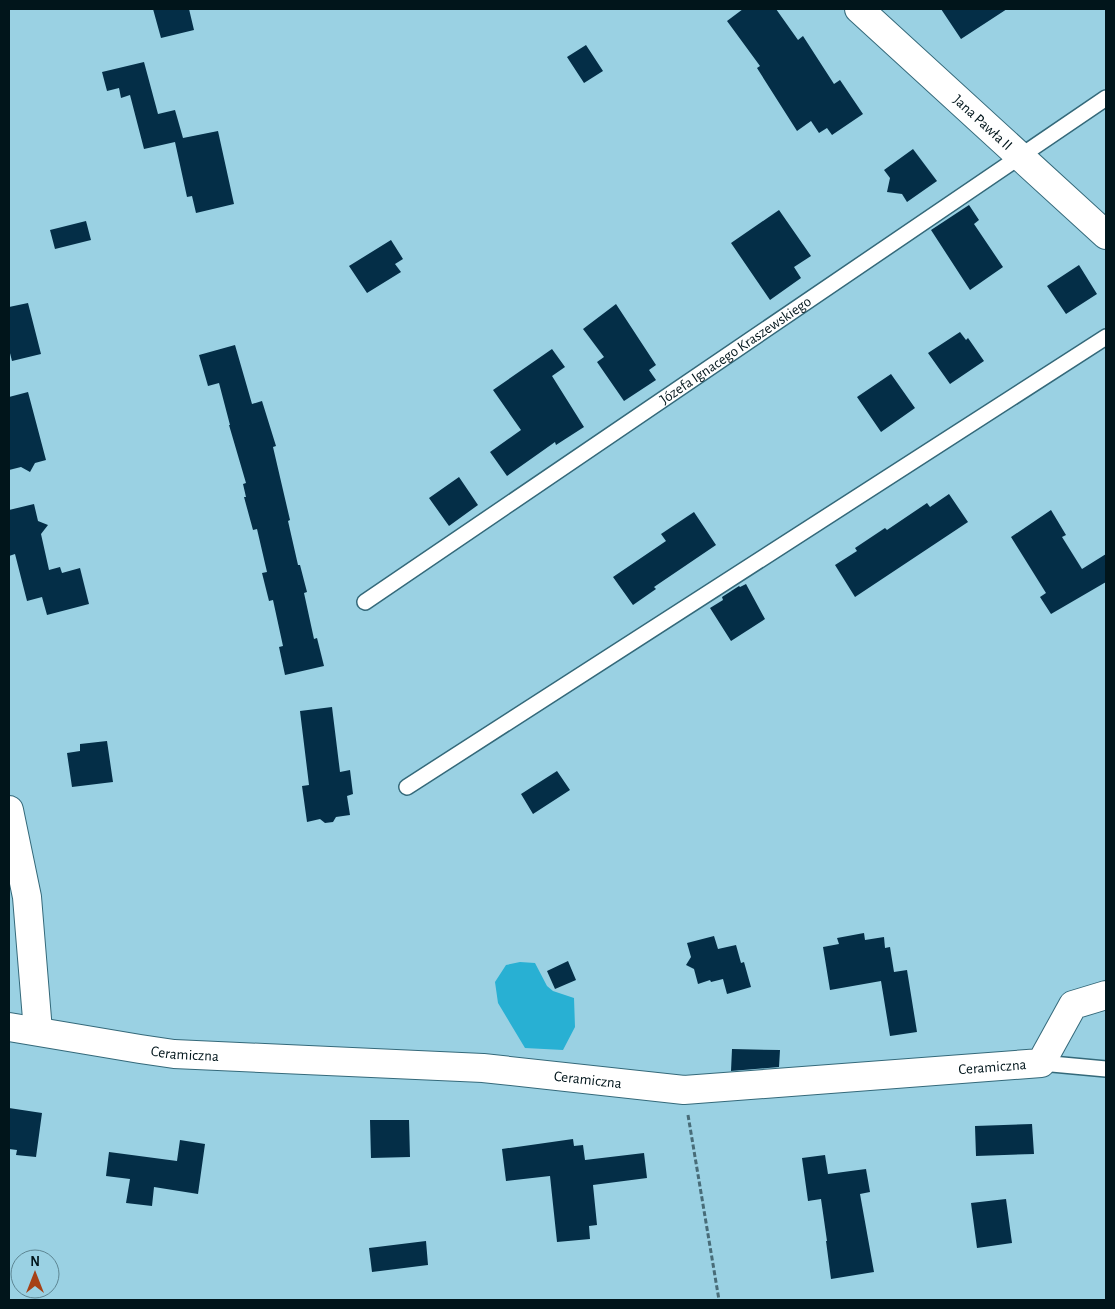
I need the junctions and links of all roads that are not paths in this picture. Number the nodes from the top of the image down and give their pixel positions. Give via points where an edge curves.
1 (860, 9) edge
2 (1106, 98) edge
3 (1021, 157) junction
4 (1106, 235) edge
5 (1106, 336) edge
6 (365, 602) dead end
7 (406, 787) dead end
8 (9, 810) edge
9 (1106, 995) edge
10 (9, 1027) edge
11 (38, 1031) junction
12 (1041, 1063) junction
13 (1106, 1069) edge

1 - 3 street, Jana Pawła II
2 - 3 lane, Józefa Ignacego Kraszewskiego
3 - 4 street, Jana Pawła II
3 - 6 lane, Józefa Ignacego Kraszewskiego
5 - 7 lane
8 - 11 street via 27,897
9 - 12 street, Ceramiczna via 1073,1005
10 - 11 street, Ceramiczna
11 - 12 street, Ceramiczna via 174,1054 483,1068 684,1090
12 - 13 lane

